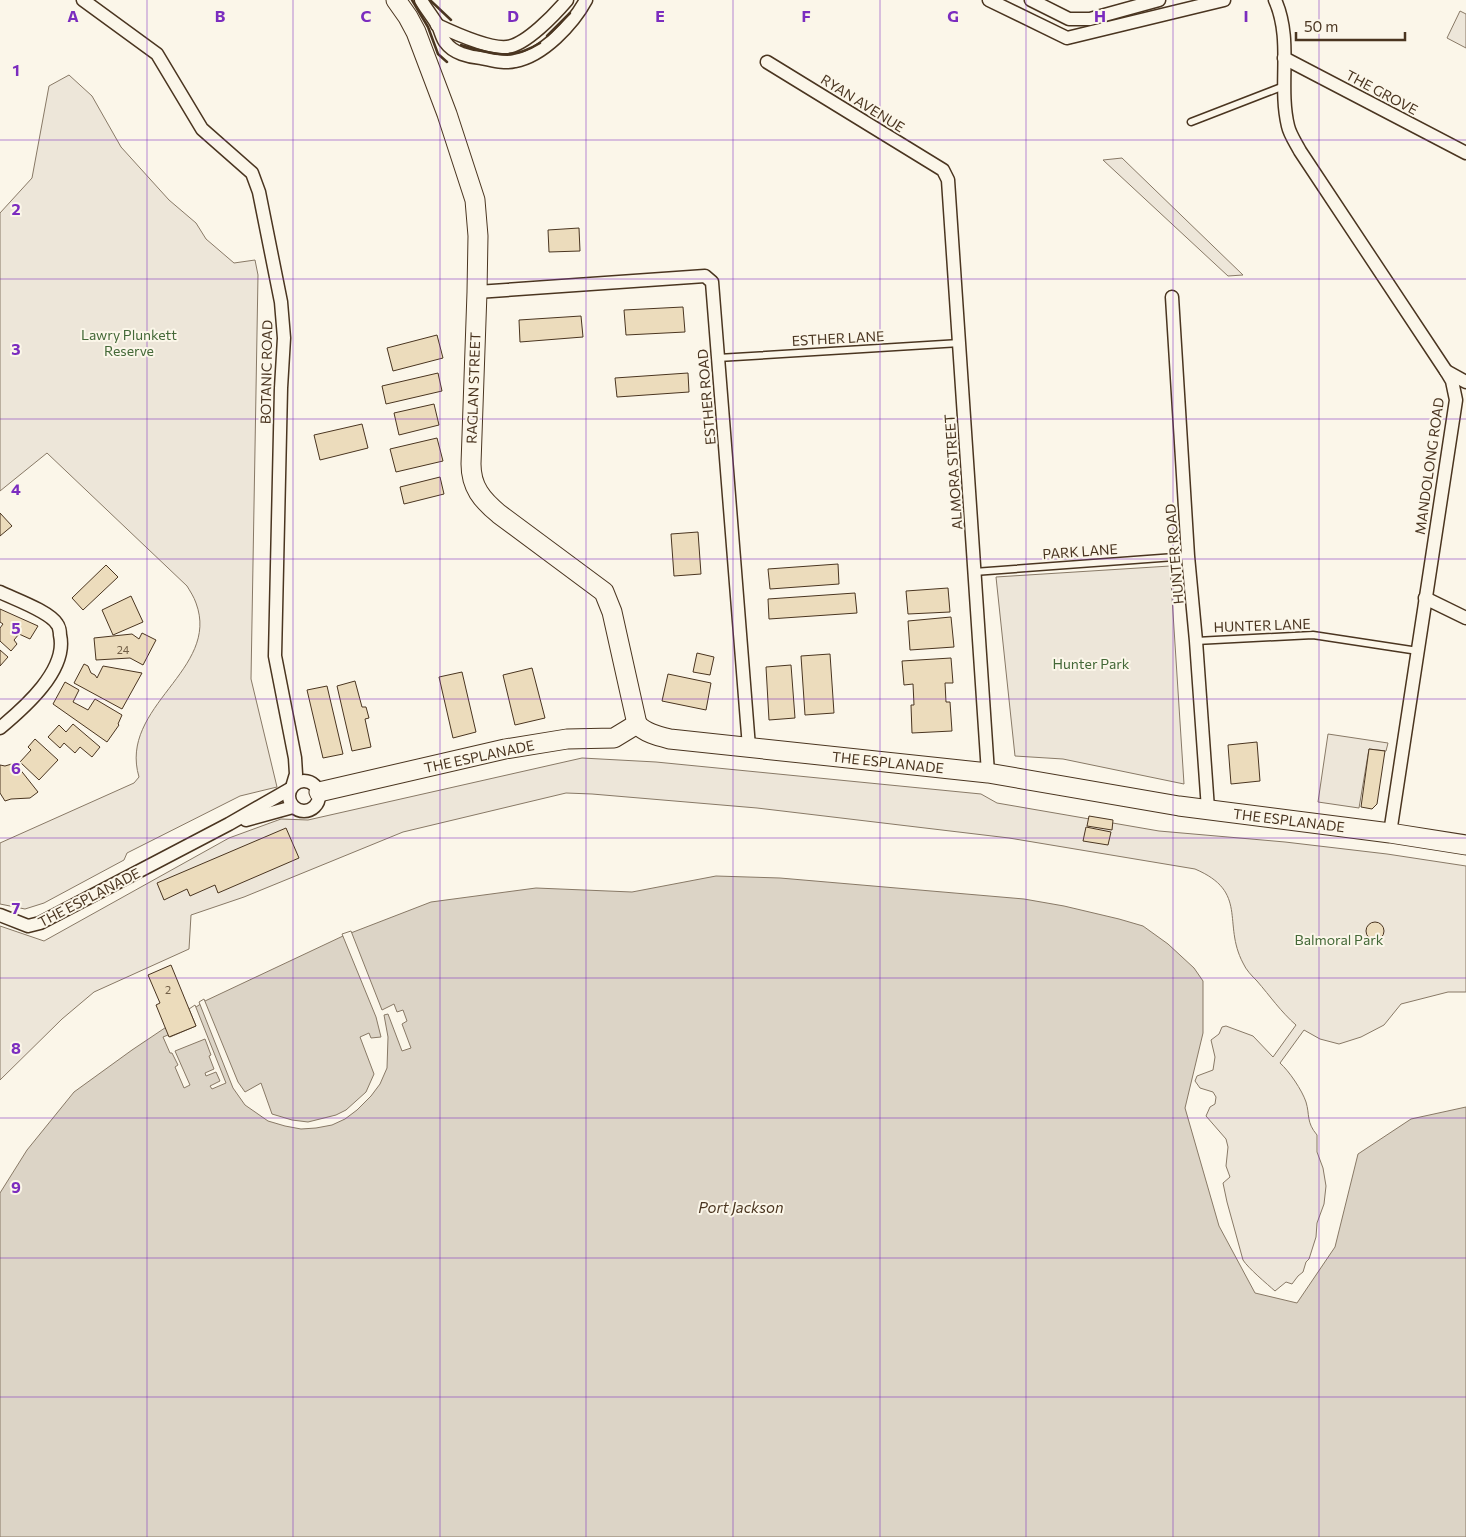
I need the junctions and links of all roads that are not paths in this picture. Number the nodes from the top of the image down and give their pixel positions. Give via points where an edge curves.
1 (83, 0) edge
2 (396, 0) edge
3 (421, 0) edge
4 (567, 0) edge
5 (586, 0) edge
6 (989, 0) edge
7 (1031, 0) edge
8 (1159, 0) edge
9 (1224, 0) edge
10 (1275, 0) edge
11 (437, 25) junction
12 (1284, 58) junction
13 (767, 62) dead end
14 (1284, 86) junction
15 (1191, 122) dead end
16 (1466, 153) edge
17 (943, 170) joint
18 (477, 292) junction
19 (1172, 297) dead end
20 (960, 343) junction
21 (718, 358) junction
22 (1446, 371) junction
23 (1466, 382) edge
24 (1188, 556) junction
25 (974, 572) junction
26 (0, 592) edge
27 (1425, 598) junction
28 (1466, 618) edge
29 (1196, 640) junction
30 (1418, 651) junction
31 (637, 724) junction
32 (0, 728) edge
33 (749, 747) junction
34 (295, 758) junction
35 (988, 773) junction
36 (292, 787) junction
37 (313, 787) junction
38 (293, 807) junction
39 (1208, 809) junction
40 (229, 824) junction
41 (1390, 833) junction
42 (1466, 845) edge
43 (0, 915) edge

1 - 34 street, BOTANIC ROAD via 157,54 202,129 252,174 259,192 284,338 275,656
2 - 18 street, RAGLAN STREET via 416,32 471,184 477,218
3 - 11 street
4 - 11 street via 525,40 507,47 462,36
5 - 11 street via 561,33 538,52 514,62 477,58 455,51 445,43
6 - 9 street via 1067,38
7 - 8 street via 1069,19 1090,19
10 - 12 street, MANDOLONG ROAD via 1284,36
12 - 14 street, MANDOLONG ROAD
12 - 16 street, THE GROVE
13 - 17 street, RYAN AVENUE
14 - 15 lane
14 - 22 street, MANDOLONG ROAD via 1288,128 1300,150
17 - 20 street, ALMORA STREET via 948,180
18 - 21 street, ESTHER ROAD via 705,276 712,282
18 - 31 street, RAGLAN STREET via 471,464 474,484 491,507 604,592 612,612
19 - 24 street, HUNTER ROAD
20 - 21 lane, ESTHER LANE
20 - 25 street, ALMORA STREET
21 - 33 street, ESTHER ROAD
22 - 23 street
22 - 27 street, MANDOLONG ROAD via 1456,400
24 - 25 lane, PARK LANE
24 - 29 street, HUNTER ROAD
25 - 35 street, ALMORA STREET
26 - 32 street via 42,612 58,624 62,641 58,661 42,687 21,711
27 - 28 street
27 - 30 street, MANDOLONG ROAD
29 - 30 lane, HUNTER LANE via 1313,635
29 - 39 street, HUNTER ROAD
30 - 41 street, MANDOLONG ROAD
31 - 33 street, THE ESPLANADE via 670,739
31 - 37 street, THE ESPLANADE via 614,738 567,738
33 - 35 street, THE ESPLANADE
34 - 36 street, BOTANIC ROAD via 296,774
34 - 37 street, BOTANIC ROAD
35 - 39 street, THE ESPLANADE
36 - 37 street via 303,780
36 - 38 street via 288,799
36 - 40 street, THE ESPLANADE
37 - 38 street via 318,802 311,810 302,812
38 - 40 street, THE ESPLANADE
39 - 41 street, THE ESPLANADE
40 - 43 street, THE ESPLANADE via 40,923 28,926
41 - 42 street, THE ESPLANADE

